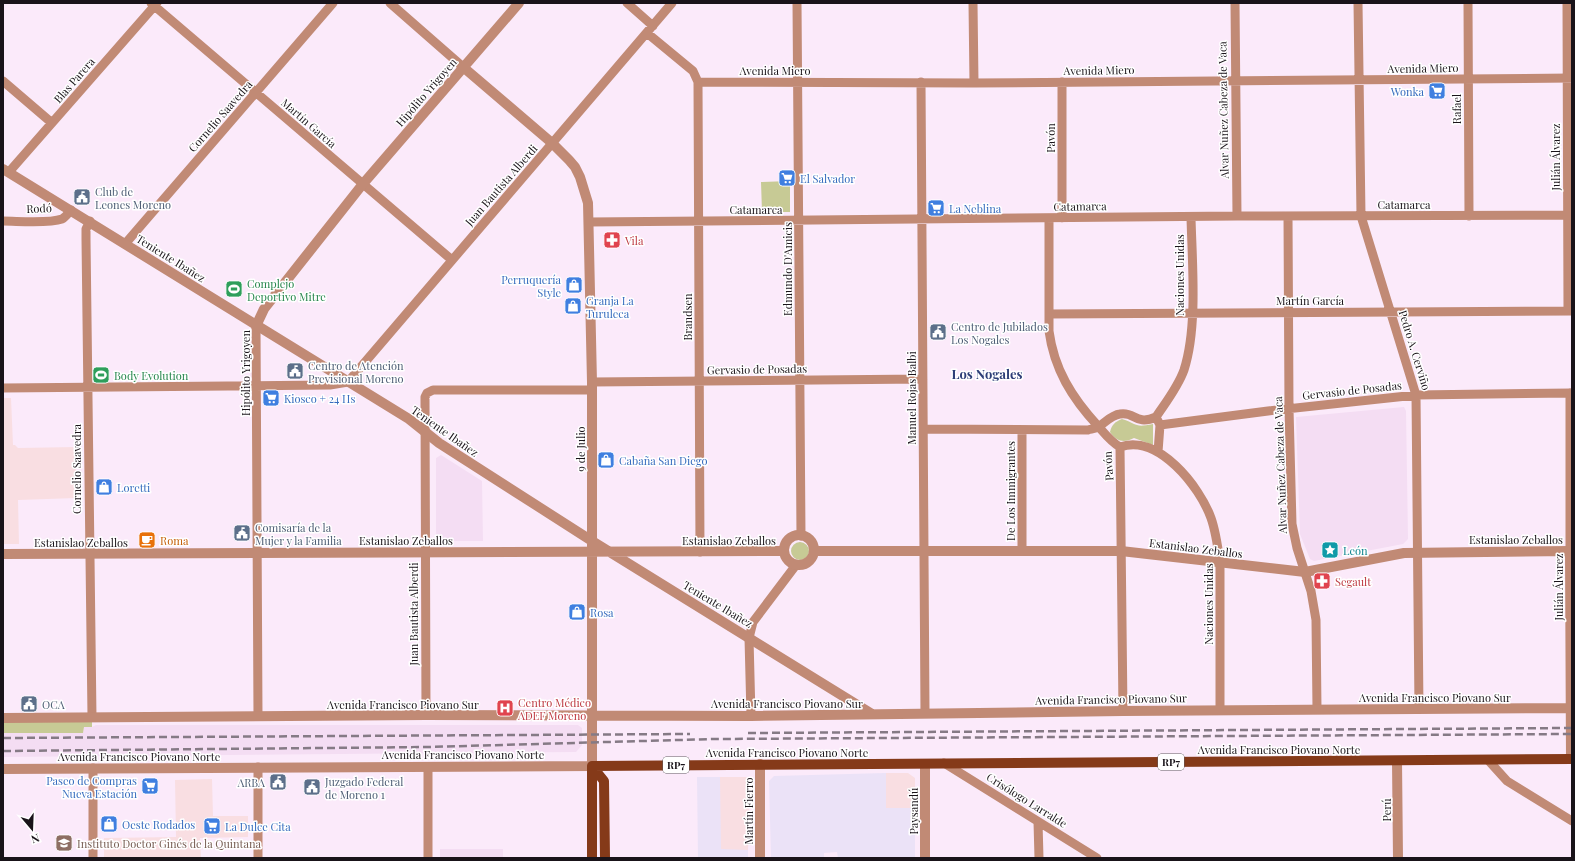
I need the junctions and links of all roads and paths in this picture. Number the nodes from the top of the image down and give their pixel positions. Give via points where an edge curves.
1 (333, 3) edge
2 (390, 3) edge
3 (519, 3) edge
4 (627, 3) edge
5 (672, 3) edge
6 (797, 3) edge
7 (973, 3) edge
8 (1235, 3) edge
9 (1358, 3) edge
10 (1468, 3) edge
11 (1567, 3) edge
12 (154, 4) edge
13 (653, 26) junction
14 (647, 33) junction
15 (463, 67) junction
16 (1570, 78) edge
17 (1468, 79) junction
18 (3, 81) edge
19 (1235, 81) junction
20 (1359, 81) junction
21 (698, 82) junction
22 (799, 82) junction
23 (921, 82) junction
24 (1062, 82) junction
25 (974, 83) junction
26 (256, 93) junction
27 (52, 123) junction
28 (552, 144) junction
29 (6, 171) edge
30 (362, 185) junction
31 (71, 210) junction
32 (1570, 215) edge
33 (1237, 216) junction
34 (1288, 216) junction
35 (1361, 216) junction
36 (1469, 216) junction
37 (1191, 217) junction
38 (1049, 218) junction
39 (1062, 218) junction
40 (922, 219) junction
41 (799, 220) junction
42 (3, 221) edge
43 (698, 221) junction
44 (90, 222) junction
45 (589, 222) junction
46 (125, 244) junction
47 (452, 260) junction
48 (1570, 311) edge
49 (1289, 312) junction
50 (1391, 312) junction
51 (1192, 313) junction
52 (1049, 314) junction
53 (256, 326) junction
54 (923, 379) junction
55 (799, 380) junction
56 (699, 381) junction
57 (348, 382) junction
58 (256, 386) junction
59 (592, 386) junction
60 (88, 387) junction
61 (3, 388) edge
62 (426, 393) joint
63 (1571, 393) edge
64 (1416, 395) junction
65 (1289, 409) junction
66 (1158, 421) junction
67 (1098, 427) junction
68 (924, 429) junction
69 (1022, 430) junction
70 (425, 432) junction
71 (1120, 447) junction
72 (1158, 452) junction
73 (801, 536) junction
74 (592, 541) junction
75 (784, 551) junction
76 (814, 551) junction
77 (924, 551) junction
78 (1022, 551) junction
79 (1121, 551) junction
80 (1571, 551) edge
81 (257, 552) junction
82 (425, 552) junction
83 (700, 552) junction
84 (1417, 552) junction
85 (592, 553) junction
86 (611, 553) junction
87 (3, 554) edge
88 (89, 554) junction
89 (1220, 563) junction
90 (796, 565) junction
91 (1305, 572) junction
92 (749, 638) junction
93 (1571, 708) edge
94 (1317, 709) junction
95 (1419, 709) junction
96 (1220, 710) junction
97 (1123, 711) junction
98 (873, 714) junction
99 (925, 714) junction
100 (426, 715) junction
101 (258, 716) junction
102 (592, 716) junction
103 (752, 716) junction
104 (92, 717) junction
105 (3, 718) edge
106 (1571, 759) edge
107 (1488, 760) junction
108 (1398, 761) junction
109 (944, 763) junction
110 (760, 764) junction
111 (924, 764) junction
112 (592, 766) junction
113 (258, 767) junction
114 (428, 767) junction
115 (93, 768) junction
116 (3, 769) edge
117 (1572, 821) edge
118 (1038, 822) junction
119 (93, 858) edge
120 (258, 858) edge
121 (428, 858) edge
122 (592, 858) edge
123 (605, 858) edge
124 (760, 858) edge
125 (925, 858) edge
126 (1039, 858) edge
127 (1096, 858) edge
128 (1398, 858) edge

1 - 26 street, Cornelio Saavedra
2 - 15 street
3 - 15 street, Hipólito Yrigoyen
4 - 13 street
5 - 13 street, Juan Bautista Alberdi
6 - 22 street, Edmundo D'Amicis
7 - 25 street
8 - 19 street, Alvar Nuñez Cabeza de Vaca
9 - 20 street, Pedro A. Cerviño
10 - 17 street, Rafael
11 - 16 street, Julián Álvarez
12 - 26 street, Martín García
12 - 27 street, Blas Parera
13 - 14 street, Juan Bautista Alberdi
14 - 21 street via 693,71
14 - 28 street, Juan Bautista Alberdi
15 - 28 street
15 - 30 street, Hipólito Yrigoyen
16 - 17 street, Avenida Miero
16 - 32 street, Julián Álvarez
17 - 20 street, Avenida Miero
17 - 36 street, Rafael
18 - 27 street
19 - 20 street, Avenida Miero
19 - 24 street, Avenida Miero
19 - 33 street, Alvar Nuñez Cabeza de Vaca
20 - 35 street, Pedro A. Cerviño
21 - 22 street, Avenida Miero
21 - 43 street, Brandsen
22 - 23 street, Avenida Miero
22 - 41 street, Edmundo D'Amicis
23 - 25 street, Avenida Miero
23 - 40 street, Manuel Rojas Balbi
24 - 25 street, Avenida Miero
24 - 39 street, Pavón
26 - 30 street, Martín García
26 - 46 street, Cornelio Saavedra
27 - 29 street, Blas Parera
28 - 45 street, 9 de Julio via 572,164 580,177 588,203
28 - 47 street, Juan Bautista Alberdi
29 - 31 street, Teniente Ibañez
30 - 47 street, Martín García
30 - 53 street, Hipólito Yrigoyen via 264,309
31 - 42 street, Rodó via 64,218 56,220
31 - 44 street, Teniente Ibañez
32 - 36 street, Catamarca
32 - 48 street, Julián Álvarez
33 - 34 street, Catamarca
33 - 37 street, Catamarca
34 - 35 street, Catamarca
34 - 49 street, Alvar Nuñez Cabeza de Vaca
35 - 36 street, Catamarca
35 - 50 street, Pedro A. Cerviño
37 - 39 street, Catamarca
37 - 51 street, Naciones Unidas
38 - 39 street, Catamarca
38 - 40 street, Catamarca
38 - 52 street, Pavón
40 - 41 street, Catamarca
40 - 54 street, Manuel Rojas Balbi
41 - 43 street, Catamarca
41 - 55 street, Edmundo D'Amicis
43 - 45 street, Catamarca
43 - 56 street, Brandsen
44 - 46 street, Teniente Ibañez
44 - 60 street, Cornelio Saavedra via 86,229
45 - 59 street, 9 de Julio
46 - 53 street, Teniente Ibañez
47 - 57 street, Juan Bautista Alberdi
48 - 50 street, Martín García
49 - 50 street, Martín García
49 - 51 street, Martín García
49 - 65 street, Alvar Nuñez Cabeza de Vaca
50 - 64 street, Pedro A. Cerviño
51 - 52 street, Martín García
51 - 66 street, Naciones Unidas via 1184,370
52 - 67 street, Pavón via 1051,346 1059,371 1068,388
53 - 57 street, Teniente Ibañez
53 - 58 street, Hipólito Yrigoyen
54 - 55 street, Gervasio de Posadas
54 - 68 street, Manuel Rojas Balbi
55 - 56 street, Gervasio de Posadas
55 - 73 street, Edmundo D'Amicis
56 - 59 street, Gervasio de Posadas
56 - 83 street, Brandsen
57 - 58 street via 330,385
57 - 70 street, Teniente Ibañez
58 - 60 street
58 - 81 street, Hipólito Yrigoyen
59 - 62 street, Gervasio de Posadas via 433,390
59 - 74 street, 9 de Julio
60 - 61 street
60 - 88 street, Cornelio Saavedra
62 - 70 street, Juan Bautista Alberdi
63 - 64 street, Gervasio de Posadas
63 - 80 street, Julián Álvarez
64 - 65 street, Gervasio de Posadas
64 - 84 street, Pedro A. Cerviño
65 - 66 street, Gervasio de Posadas
65 - 91 street, Alvar Nuñez Cabeza de Vaca via 1292,524
66 - 67 street, Gervasio de Posadas via 1141,420 1120,414
66 - 72 street, Naciones Unidas
67 - 69 street, Gervasio de Posadas via 1088,430
67 - 71 street, Pavón
68 - 69 street, Gervasio de Posadas
68 - 77 street, Manuel Rojas Balbi
69 - 78 street, De Los Immigrantes
70 - 74 street, Teniente Ibañez
70 - 82 street, Juan Bautista Alberdi
71 - 72 street via 1133,443
71 - 79 street, Pavón
72 - 89 street, Naciones Unidas via 1177,467 1203,501 1211,518
73 - 75 street, Estanislao Zeballos via 789,540
73 - 76 street via 813,544
74 - 85 street, 9 de Julio
74 - 86 street, Teniente Ibañez
75 - 83 street, Estanislao Zeballos
75 - 90 street, Estanislao Zeballos via 786,558
76 - 77 street, Estanislao Zeballos
76 - 90 street via 811,560
77 - 78 street, Estanislao Zeballos
77 - 99 street, Manuel Rojas Balbi
78 - 79 street, Estanislao Zeballos
79 - 89 street, Estanislao Zeballos
79 - 97 street, Pavón
80 - 84 street, Estanislao Zeballos
80 - 93 street, Julián Álvarez
81 - 82 street, Estanislao Zeballos
81 - 88 street, Estanislao Zeballos
81 - 101 street, Hipólito Yrigoyen
82 - 85 street, Estanislao Zeballos
82 - 100 street, Juan Bautista Alberdi
83 - 86 street, Estanislao Zeballos
84 - 91 street, Estanislao Zeballos
84 - 95 street, Pedro A. Cerviño
85 - 86 street, Estanislao Zeballos
85 - 102 street, 9 de Julio
86 - 92 street, Teniente Ibañez
87 - 88 street, Estanislao Zeballos
88 - 104 street, Cornelio Saavedra
89 - 91 street, Estanislao Zeballos
89 - 96 street, Naciones Unidas
90 - 92 street via 753,622
91 - 94 street, Alvar Nuñez Cabeza de Vaca via 1316,620
92 - 98 street, Teniente Ibañez
92 - 103 street
93 - 95 street, Avenida Francisco Piovano Sur
93 - 106 street, Julián Álvarez
94 - 95 street, Avenida Francisco Piovano Sur
94 - 96 street, Avenida Francisco Piovano Sur
96 - 97 street, Avenida Francisco Piovano Sur
97 - 99 street, Avenida Francisco Piovano Sur
98 - 99 street, Avenida Francisco Piovano Sur
98 - 103 street, Avenida Francisco Piovano Sur
100 - 101 street, Avenida Francisco Piovano Sur
100 - 102 street, Avenida Francisco Piovano Sur
101 - 104 street, Avenida Francisco Piovano Sur
102 - 103 street, Avenida Francisco Piovano Sur
102 - 112 street, 9 de Julio
104 - 105 street, Avenida Francisco Piovano Sur
106 - 107 main road, Avenida Francisco Piovano Norte / RP7
107 - 108 main road, Avenida Francisco Piovano Norte / RP7
107 - 117 street via 1507,781
108 - 109 main road, Avenida Francisco Piovano Norte / RP7
108 - 128 street, Perú
109 - 111 main road, Avenida Francisco Piovano Norte / RP7
109 - 118 street, Crisólogo Larralde
110 - 111 main road, Avenida Francisco Piovano Norte / RP7
110 - 112 main road, Avenida Francisco Piovano Norte / RP7
110 - 124 street, Martín Fierro
111 - 125 street, Paysandú
112 - 114 street, Avenida Francisco Piovano Norte
112 - 122 main road
112 - 123 main road via 604,781
113 - 114 street, Avenida Francisco Piovano Norte
113 - 115 street, Avenida Francisco Piovano Norte
113 - 120 street
114 - 121 street
115 - 116 street, Avenida Francisco Piovano Norte
115 - 119 street
118 - 126 street
118 - 127 street, Crisólogo Larralde

